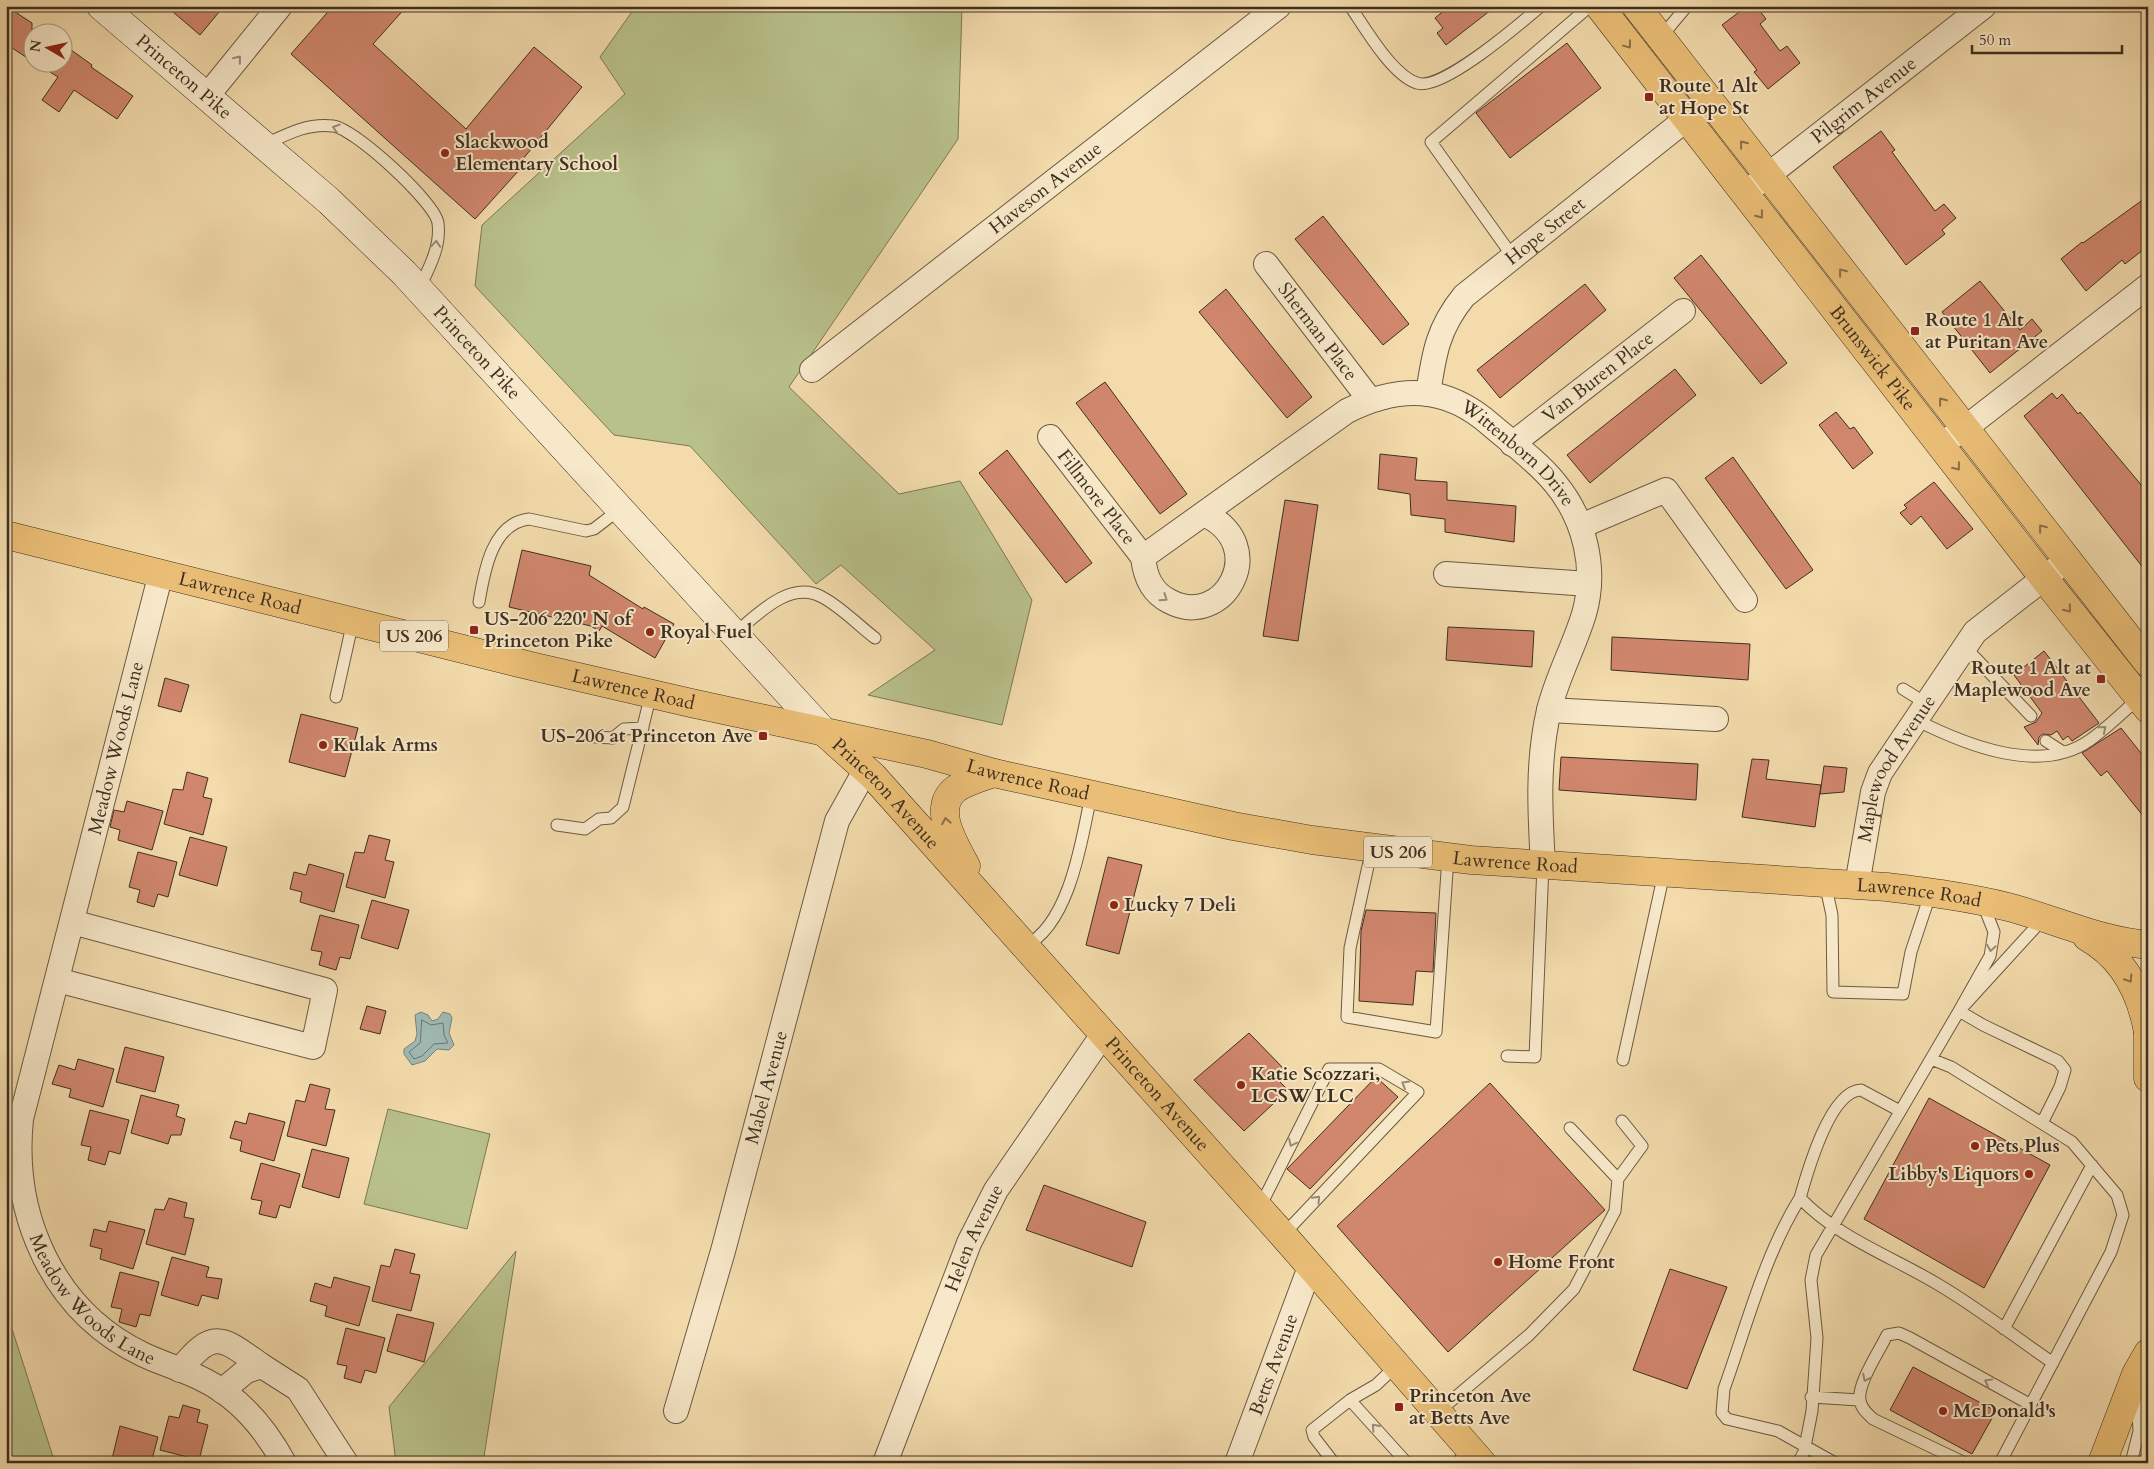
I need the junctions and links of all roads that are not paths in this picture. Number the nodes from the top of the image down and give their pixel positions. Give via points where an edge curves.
1 (101, 6) edge
2 (280, 6) edge
3 (1279, 6) edge
4 (1350, 6) edge
5 (1541, 6) edge
6 (1590, 6) edge
7 (1598, 6) edge
8 (1636, 6) edge
9 (1687, 6) edge
10 (1984, 6) edge
11 (1660, 37) junction
12 (207, 96) junction
13 (1709, 101) junction
14 (1685, 120) junction
15 (264, 145) junction
16 (1768, 176) junction
17 (1744, 194) junction
18 (1513, 257) junction
19 (1266, 264) dead end
20 (2148, 286) edge
21 (420, 289) junction
22 (1683, 311) dead end
23 (812, 370) dead end
24 (1428, 394) junction
25 (1370, 400) junction
26 (1964, 429) junction
27 (1050, 437) dead end
28 (1512, 444) junction
29 (1940, 445) junction
30 (620, 509) junction
31 (1204, 514) junction
32 (1581, 526) junction
33 (6, 535) edge
34 (1143, 557) junction
35 (2066, 560) junction
36 (161, 573) junction
37 (1446, 574) dead end
38 (2042, 577) junction
39 (1589, 584) junction
40 (1745, 600) dead end
41 (479, 602) dead end
42 (353, 621) junction
43 (734, 634) junction
44 (875, 638) dead end
45 (1965, 647) junction
46 (2148, 663) edge
47 (1903, 689) dead end
48 (651, 694) junction
49 (336, 697) dead end
50 (2145, 700) edge
51 (1549, 710) junction
52 (1922, 712) junction
53 (2031, 716) dead end
54 (1716, 719) dead end
55 (643, 728) junction
56 (824, 732) junction
57 (594, 737) dead end
58 (2046, 740) dead end
59 (2063, 752) junction
60 (866, 769) junction
61 (994, 773) junction
62 (1091, 795) junction
63 (557, 825) dead end
64 (1372, 848) junction
65 (1448, 857) junction
66 (1543, 865) junction
67 (1664, 873) junction
68 (1825, 883) junction
69 (1856, 885) junction
70 (1931, 892) junction
71 (981, 897) junction
72 (1982, 902) junction
73 (2055, 921) junction
74 (72, 922) junction
75 (2148, 945) edge
76 (1025, 946) junction
77 (57, 980) junction
78 (1959, 1011) junction
79 (2148, 1032) edge
80 (1104, 1033) junction
81 (1507, 1056) dead end
82 (1931, 1058) junction
83 (1622, 1060) dead end
84 (2148, 1078) edge
85 (1900, 1111) junction
86 (1622, 1121) dead end
87 (2042, 1123) junction
88 (1570, 1128) dead end
89 (2092, 1165) junction
90 (1618, 1179) junction
91 (1800, 1198) junction
92 (1259, 1209) junction
93 (1832, 1226) junction
94 (1284, 1235) junction
95 (1310, 1267) junction
96 (2004, 1329) junction
97 (2053, 1363) junction
98 (2142, 1364) edge
99 (1397, 1365) junction
100 (262, 1366) junction
101 (180, 1370) junction
102 (222, 1391) junction
103 (1811, 1397) junction
104 (1350, 1400) junction
105 (1859, 1400) junction
106 (2031, 1405) junction
107 (676, 1411) dead end
108 (1438, 1412) junction
109 (1805, 1447) junction
110 (1470, 1458) edge
111 (284, 1463) edge
112 (346, 1463) edge
113 (885, 1463) edge
114 (1236, 1463) edge
115 (1334, 1463) edge
116 (1407, 1463) edge
117 (1798, 1463) edge
118 (1835, 1463) edge
119 (1965, 1463) edge
120 (2000, 1463) edge
121 (2102, 1463) edge
122 (2131, 1463) edge

1 - 12 main road, Princeton Pike
12 -> 2 street
3 - 23 street, Haveson Avenue
4 - 5 lane via 1395,67 1406,78 1419,84 1437,81 1461,68
6 - 18 lane via 1431,142
7 -> 14 main road, Brunswick Pike
8 - 11 main road, Brunswick Pike
9 - 11 lane
10 - 16 street, Pilgrim Avenue
11 - 13 main road, Brunswick Pike
12 - 15 main road, Princeton Pike
13 - 14 street, Hope Street
16 -> 13 main road, Brunswick Pike
14 - 17 main road, Brunswick Pike
14 - 18 street, Hope Street
15 - 21 main road, Princeton Pike via 329,201
21 -> 15 lane via 436,255 438,223 427,203 395,171 361,140 335,126 307,126
16 - 17 street, Pilgrim Avenue
26 -> 16 main road, Brunswick Pike
17 -> 29 main road, Brunswick Pike
18 - 24 street, Hope Street via 1464,296 1450,314 1439,336
19 - 25 street, Sherman Place
20 - 26 street
21 - 30 main road, Princeton Pike
22 - 28 street, Van Buren Place
24 - 25 street, Wittenborn Drive via 1407,392
24 - 28 street, Wittenborn Drive via 1458,402 1478,413
25 - 31 street, Wittenborn Drive via 1347,411
26 - 29 street
35 -> 26 main road, Brunswick Pike
27 - 34 street, Fillmore Place
28 - 32 street, Wittenborn Drive via 1554,482 1570,503
29 -> 38 main road, Brunswick Pike
30 - 41 lane via 594,529 586,531 529,518 511,526 501,533 494,546 482,579
30 - 43 main road, Princeton Pike
31 - 34 street, Wittenborn Drive
34 -> 31 street via 1144,572 1150,586 1162,598 1176,605 1192,607 1208,604 1221,596 1236,573 1238,557 1235,542 1216,519
32 - 39 street, Wittenborn Drive via 1589,560
32 - 40 street via 1666,490
33 - 36 main road, Lawrence Road / US 206
35 - 38 street, Maplewood Avenue
35 - 46 main road, Brunswick Pike
36 - 42 main road, Lawrence Road / US 206
36 - 74 street, Meadow Woods Lane
37 - 39 street
38 - 45 street, Maplewood Avenue via 1975,632
38 -> 50 main road, Brunswick Pike
39 - 51 street, Wittenborn Drive via 1584,615
42 - 48 main road, Lawrence Road / US 206
42 - 49 lane
43 - 44 lane via 787,595 809,592 822,597
43 - 56 main road, Princeton Pike
45 - 52 street, Maplewood Avenue
45 - 53 lane
47 - 52 lane
48 - 55 lane
48 - 56 main road, Lawrence Road / US 206
59 -> 50 lane via 2089,741
51 - 54 street
51 - 66 street, Wittenborn Drive via 1542,746 1539,792
52 - 59 lane via 1958,739 1987,750 2034,756
52 - 69 street, Maplewood Avenue via 1880,773 1873,792
55 - 57 lane via 624,729 613,738
55 - 63 lane via 623,807 618,814 599,819 585,829
56 - 60 main road, Princeton Avenue / US 206
56 - 61 main road, Lawrence Road / US 206 via 927,754
58 - 59 lane
60 - 71 main road, Princeton Avenue / US 206
60 - 107 street, Mabel Avenue via 837,821 724,1251
61 - 62 main road, Lawrence Road / US 206
71 -> 61 main road via 952,840 945,814 947,803 958,787
62 - 64 main road, Lawrence Road / US 206 via 1233,826
62 - 76 lane via 1076,868 1047,929 1037,940
64 - 65 main road, Lawrence Road / US 206
64 - 65 lane via 1350,948 1347,1017 1436,1032
65 - 66 main road, Lawrence Road / US 206
66 - 67 main road, Lawrence Road / US 206
66 - 81 lane via 1535,1057
67 - 68 main road, Lawrence Road / US 206
67 - 83 lane
68 - 69 main road, Lawrence Road / US 206
68 - 70 lane via 1832,915 1833,992 1903,994 1911,952
69 - 70 main road, Lawrence Road / US 206
70 - 72 main road, Lawrence Road / US 206
71 - 76 main road, Princeton Avenue / US 206
72 - 73 main road, Lawrence Road / US 206
72 -> 78 lane via 1994,932 1990,956
73 - 75 main road, Lawrence Road / US 206 via 2127,944
73 - 78 lane
73 -> 79 main road, Lawrence Road via 2092,940 2119,965 2143,1006
74 - 77 street, Meadow Woods Lane
74 - 77 street via 325,990 313,1047
76 - 80 main road, Princeton Avenue / US 206
77 - 101 street, Meadow Woods Lane via 21,1119 19,1167 24,1202 34,1236 63,1287 86,1314 113,1337 143,1355
78 - 82 lane
78 - 87 lane via 2058,1061 2065,1070
79 - 84 main road, Lawrence Road
80 - 92 main road, Princeton Avenue / US 206
80 - 113 street, Helen Avenue via 996,1190 967,1248
82 - 85 lane
82 - 87 lane
85 - 91 lane via 1861,1090 1847,1094 1830,1118 1810,1161
85 - 93 lane
86 - 90 lane via 1642,1146
87 - 89 lane via 2072,1142
88 - 90 lane
89 - 96 lane
89 - 97 lane via 2117,1195 2123,1215 2111,1252
90 - 108 lane via 1615,1211 1574,1289 1530,1335
91 - 93 lane
91 - 109 lane via 1786,1221 1772,1256 1724,1389 1722,1408 1727,1418 1778,1432
92 - 94 main road, Princeton Avenue / US 206
94 -> 92 lane via 1418,1092 1379,1069 1329,1069
93 - 96 lane via 1940,1286
93 - 103 lane via 1816,1255 1811,1280 1817,1338
94 - 95 main road, Princeton Avenue / US 206
95 - 99 main road, Princeton Avenue / US 206
95 - 114 street, Betts Avenue
96 - 97 lane
97 - 106 lane
98 - 121 main road
98 - 122 lane via 2140,1431
99 - 104 lane via 1376,1385
99 - 108 main road, Princeton Avenue / US 206
100 - 101 street via 228,1342 210,1341 196,1350
100 - 102 street via 246,1371
100 - 112 street via 298,1389
101 - 102 street, Meadow Woods Lane
102 - 111 street, Meadow Woods Lane via 252,1416 272,1440
103 - 105 lane
103 - 109 lane via 1812,1411
104 - 115 lane via 1312,1430 1314,1438
116 -> 104 lane
106 -> 105 lane via 1899,1333 1887,1335 1862,1385
105 - 119 lane via 1873,1419
106 - 120 lane
108 - 110 main road, Princeton Avenue / US 206
109 - 117 lane
109 - 118 lane

